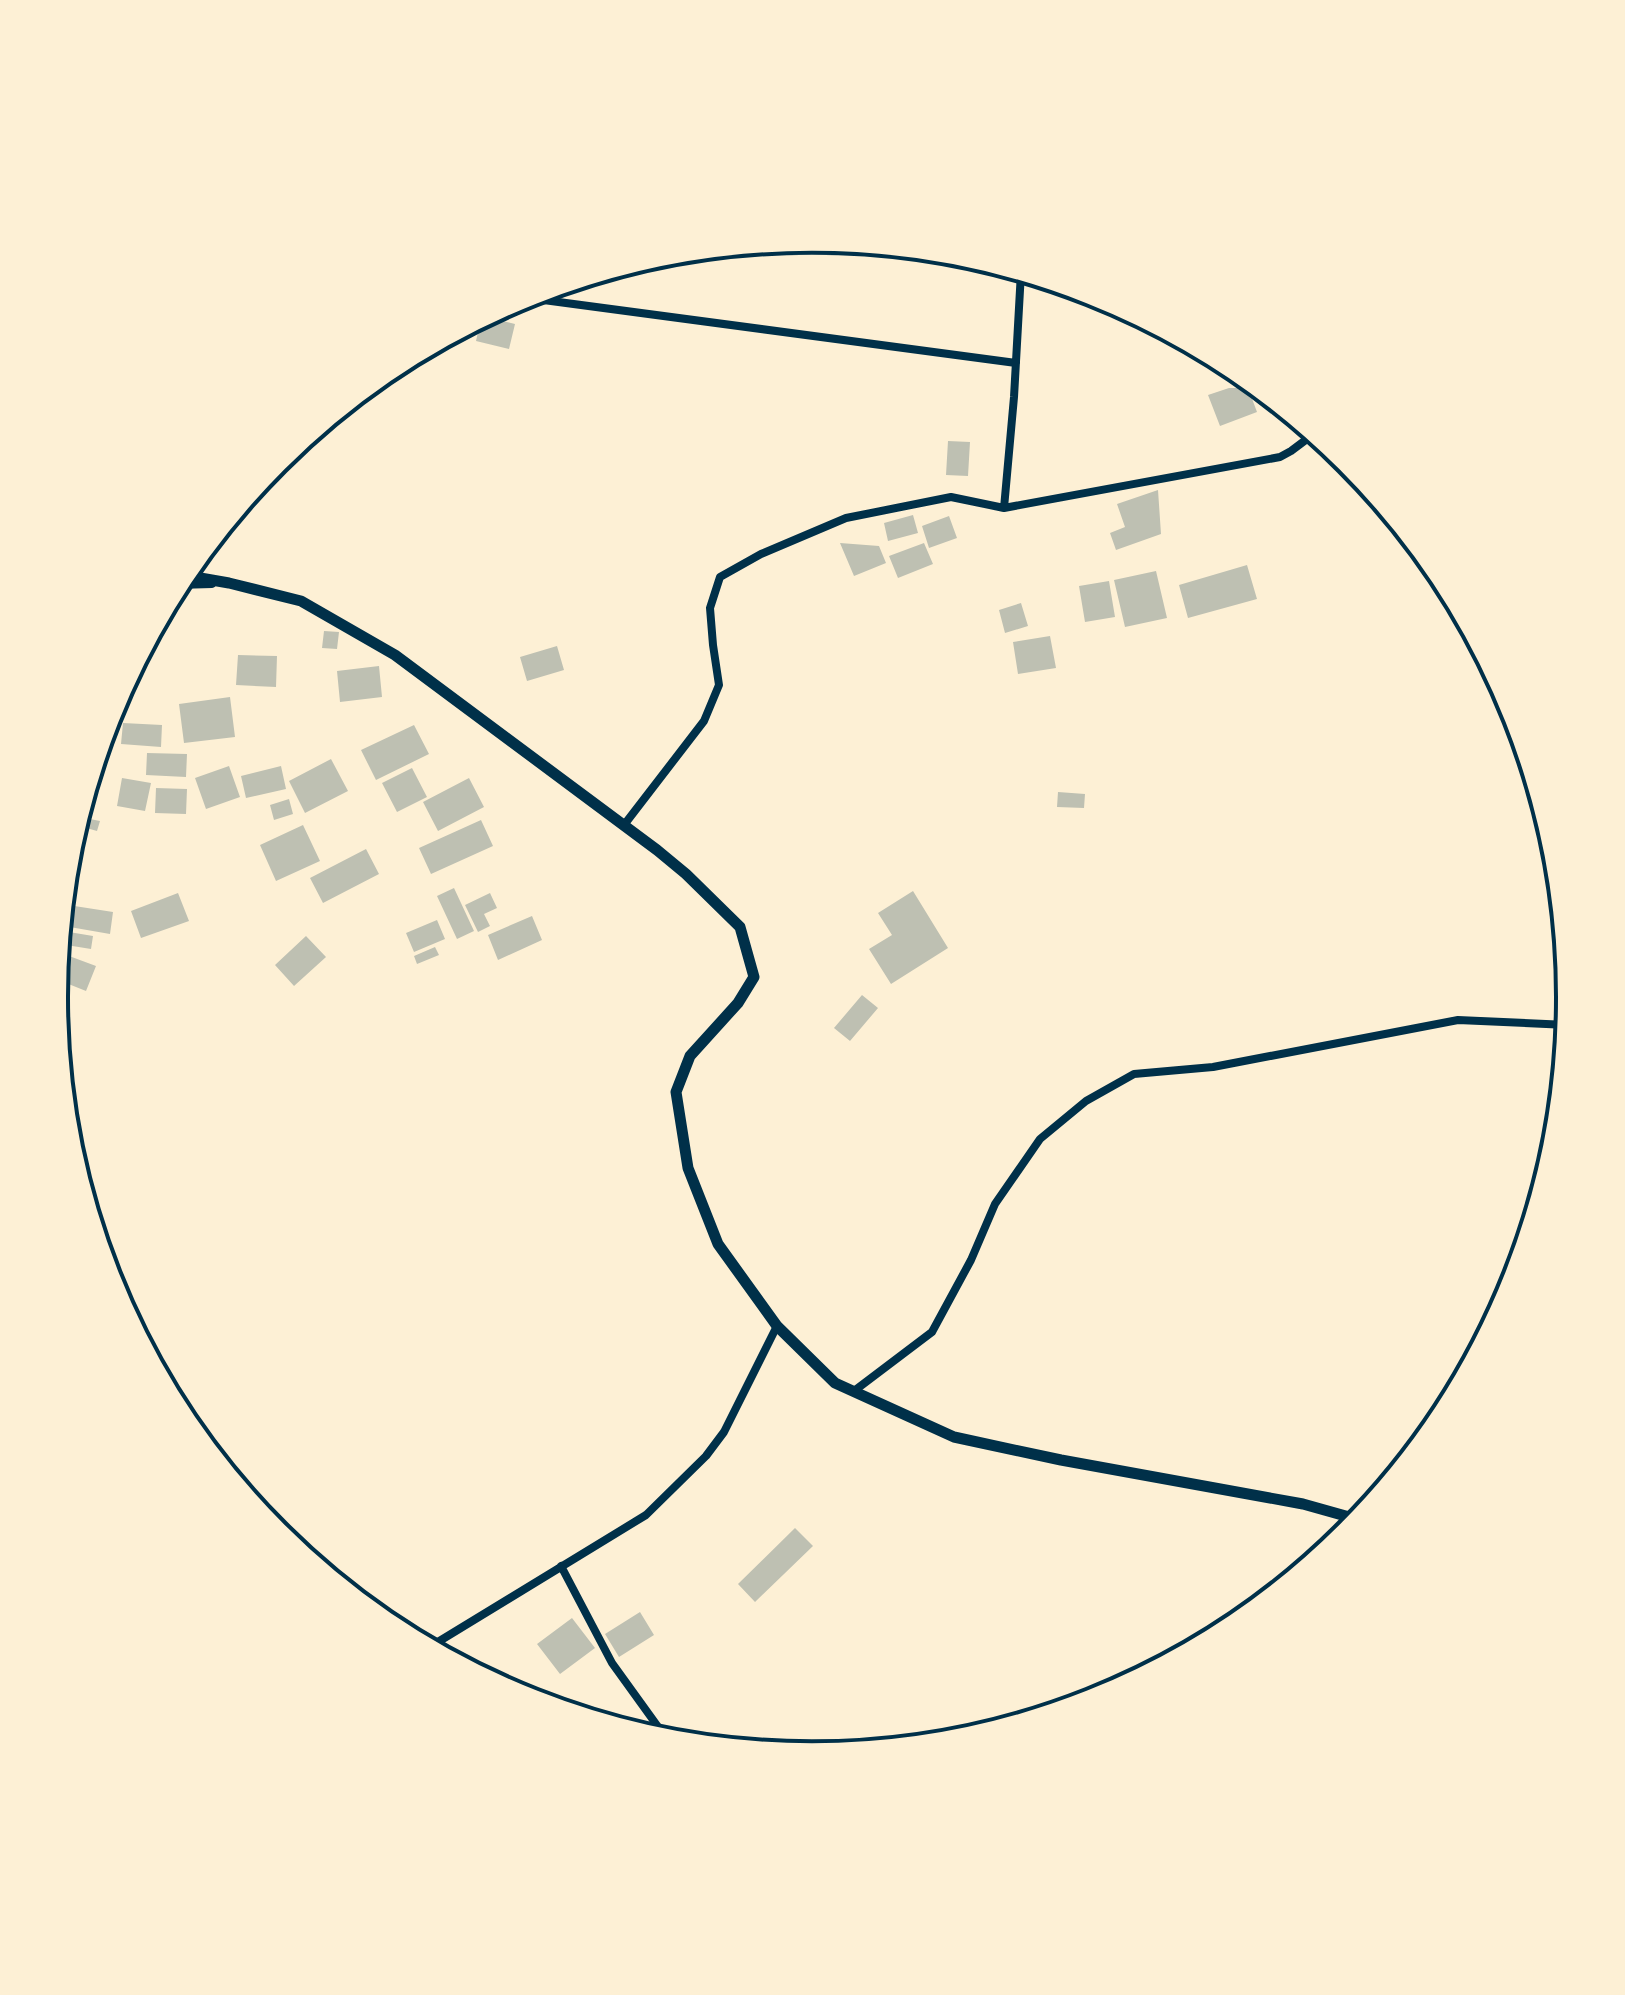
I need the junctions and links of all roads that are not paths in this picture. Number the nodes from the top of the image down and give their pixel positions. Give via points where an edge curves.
1 (1020, 283) edge
2 (552, 301) edge
3 (1016, 363) junction
4 (1305, 440) edge
5 (1004, 508) junction
6 (198, 578) edge
7 (229, 583) junction
8 (193, 584) edge
9 (624, 825) junction
10 (1556, 1024) edge
11 (777, 1326) junction
12 (854, 1391) junction
13 (1346, 1516) edge
14 (561, 1566) junction
15 (439, 1641) edge
16 (657, 1726) edge

1 - 3 street
2 - 3 street
3 - 5 street
4 - 5 street via 1280,457
5 - 9 street via 951,497 846,518 720,577 710,608 719,685 704,721
6 - 7 street
7 - 8 street
7 - 9 street via 301,601 395,655
9 - 11 street via 686,874 740,927 754,977 690,1056 676,1092 688,1168 718,1244
10 - 12 street via 1458,1020 1213,1067 1134,1074 1086,1101 1040,1139 995,1204 932,1332
11 - 12 street via 835,1383
11 - 14 street via 724,1432 706,1456 646,1515
12 - 13 street via 954,1437
14 - 15 street
14 - 16 street via 620,1675

